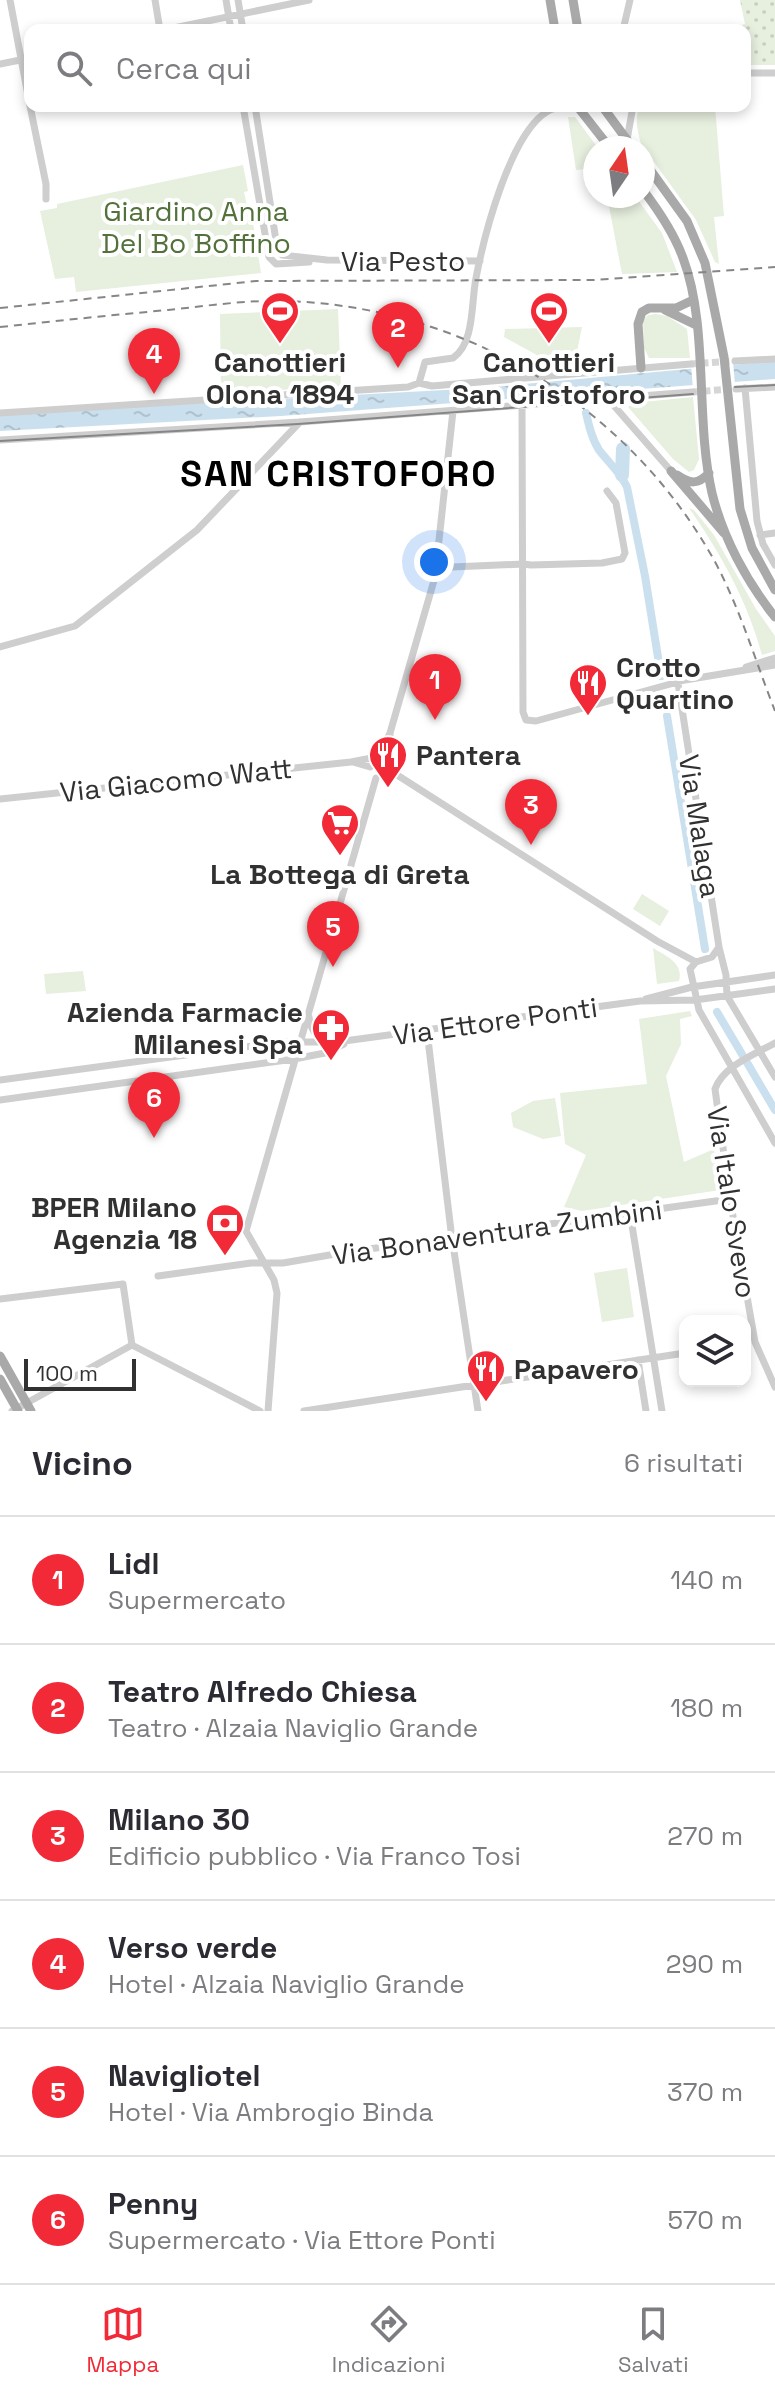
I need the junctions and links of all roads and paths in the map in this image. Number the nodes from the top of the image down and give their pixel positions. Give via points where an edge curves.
1 (10, 0) edge
2 (155, 0) edge
3 (226, 0) edge
4 (238, 0) edge
5 (309, 0) edge
6 (550, 0) edge
7 (573, 0) edge
8 (630, 0) edge
9 (241, 14) junction
10 (229, 17) junction
11 (161, 24) edge
12 (193, 24) edge
13 (230, 24) edge
14 (242, 24) edge
15 (554, 24) edge
16 (577, 24) edge
17 (624, 24) edge
18 (24, 59) edge
19 (21, 60) junction
20 (0, 64) edge
21 (751, 73) edge
22 (775, 73) edge
23 (24, 75) edge
24 (31, 112) edge
25 (244, 112) edge
26 (256, 112) edge
27 (548, 112) edge
28 (581, 112) edge
29 (606, 112) edge
30 (633, 112) edge
31 (600, 136) edge
32 (624, 136) edge
33 (631, 136) edge
34 (655, 177) edge
35 (46, 199) dead end
36 (655, 208) edge
37 (275, 232) junction
38 (265, 233) junction
39 (327, 260) junction
40 (480, 261) junction
41 (693, 300) junction
42 (662, 308) junction
43 (696, 325) junction
44 (775, 359) edge
45 (735, 361) tunnel mouth
46 (691, 364) tunnel mouth
47 (641, 368) junction
48 (419, 383) junction
49 (775, 387) edge
50 (693, 392) tunnel mouth
51 (609, 400) junction
52 (522, 406) junction
53 (453, 411) junction
54 (0, 413) edge
55 (300, 422) junction
56 (0, 440) edge
57 (671, 471) junction
58 (709, 473) junction
59 (607, 491) dead end
60 (775, 533) edge
61 (726, 535) junction
62 (760, 535) junction
63 (437, 564) junction
64 (523, 564) junction
65 (775, 565) edge
66 (775, 590) edge
67 (775, 617) edge
68 (0, 647) edge
69 (775, 658) edge
70 (775, 665) edge
71 (729, 673) junction
72 (678, 683) junction
73 (390, 733) junction
74 (377, 757) junction
75 (390, 758) junction
76 (351, 762) junction
77 (370, 767) junction
78 (389, 777) junction
79 (376, 778) junction
80 (0, 799) edge
81 (719, 947) junction
82 (707, 960) junction
83 (696, 962) junction
84 (725, 968) junction
85 (775, 975) edge
86 (724, 982) junction
87 (692, 987) junction
88 (775, 989) edge
89 (727, 996) junction
90 (695, 1000) junction
91 (640, 1001) junction
92 (308, 1014) junction
93 (427, 1031) junction
94 (300, 1041) junction
95 (350, 1041) junction
96 (337, 1042) junction
97 (775, 1043) edge
98 (758, 1053) junction
99 (294, 1059) junction
100 (143, 1061) junction
101 (275, 1061) junction
102 (734, 1067) junction
103 (775, 1077) edge
104 (289, 1078) junction
105 (146, 1079) junction
106 (3, 1080) edge
107 (4, 1099) edge
108 (775, 1143) edge
109 (730, 1199) junction
110 (630, 1213) junction
111 (452, 1237) junction
112 (265, 1263) junction
113 (158, 1276) dead end
114 (0, 1299) edge
115 (755, 1342) junction
116 (751, 1343) edge
117 (132, 1345) junction
118 (679, 1354) edge
119 (0, 1356) edge
120 (653, 1358) junction
121 (638, 1360) junction
122 (0, 1379) edge
123 (474, 1385) junction
124 (775, 1387) edge
125 (28, 1407) edge
126 (16, 1410) edge
127 (260, 1411) edge
128 (268, 1411) edge
129 (304, 1411) edge
130 (478, 1411) edge
131 (646, 1411) edge
132 (662, 1411) edge

1 - 19 street
2 - 11 street
3 - 10 street
4 - 9 street
5 - 9 street
6 - 15 main road
7 - 16 main road
8 - 17 street
9 - 10 street
9 - 14 street
10 - 12 street
10 - 13 street
18 - 19 street
19 - 20 street
19 - 23 street
21 - 22 street
24 - 35 street
25 - 38 street
26 - 37 street
27 - 40 street via 518,148 495,202
28 - 31 main road
29 - 32 main road
30 - 33 street
34 - 66 main road via 687,221 705,263 744,526
36 - 41 main road via 685,265
37 - 38 street
37 - 39 street, Via Pesto via 282,255
38 - 39 street, Via Pesto via 271,261
39 - 40 street, Via Pesto
40 - 48 street via 462,349 453,358 425,362
41 - 42 main road
41 - 43 main road
42 - 43 main road
42 - 47 main road via 646,309 638,320
43 - 58 main road
44 - 45 street
46 - 47 street
47 - 48 street
48 - 54 street
49 - 62 street via 740,388
50 - 51 street
51 - 52 street
51 - 57 street
52 - 53 street
52 - 64 street
53 - 55 street
53 - 63 street
55 - 56 street
55 - 68 street via 197,530 75,626
57 - 58 main road via 690,482
57 - 61 main road
58 - 61 main road
59 - 64 street via 616,503 622,559
60 - 62 street
61 - 67 main road
62 - 65 street
63 - 64 street
63 - 73 street
64 - 72 street via 526,720
69 - 71 street
70 - 71 street
71 - 72 street
72 - 81 street, Via Malaga
73 - 74 street
73 - 75 street
74 - 75 street
74 - 76 street, Via Giacomo Watt
74 - 77 street
75 - 78 street via 394,765
76 - 77 street, Via Giacomo Watt
76 - 80 street, Via Giacomo Watt
77 - 79 street
78 - 79 street
78 - 83 street
79 - 92 street
81 - 82 street
81 - 84 street, Via Malaga
82 - 83 street
82 - 84 street
83 - 87 street via 690,969
84 - 86 street
85 - 86 street, Via Ettore Ponti
86 - 87 street, Via Ettore Ponti
86 - 89 street
87 - 90 street
87 - 91 street, Via Ettore Ponti
88 - 89 street, Via Ettore Ponti
89 - 90 street, Via Ettore Ponti
89 - 98 street
90 - 91 street, Via Ettore Ponti
90 - 102 street
91 - 93 street, Via Ettore Ponti
92 - 94 street
92 - 96 street via 319,1037
93 - 95 street, Via Ettore Ponti
93 - 111 street
94 - 96 street, Via Ettore Ponti
94 - 99 street
94 - 100 street, Via Ettore Ponti
95 - 96 street, Via Ettore Ponti
95 - 99 street, Via Ettore Ponti
97 - 98 street
98 - 102 street
98 - 103 street
99 - 101 street, Via Ettore Ponti
99 - 104 street
100 - 105 street
100 - 106 street, Via Ettore Ponti
101 - 104 street
101 - 105 street, Via Ettore Ponti
102 - 108 street
102 - 109 street, Via Italo Svevo via 718,1079 715,1089
104 - 112 street via 246,1231
105 - 107 street, Via Ettore Ponti
106 - 107 street, Via Ettore Ponti
109 - 110 street, Via Bonaventura Zumbini
109 - 115 street, Via Italo Svevo
110 - 111 street, Via Bonaventura Zumbini
110 - 120 street
111 - 112 street, Via Bonaventura Zumbini
111 - 123 street
112 - 113 street, Via Bonaventura Zumbini
112 - 128 street via 277,1293
114 - 117 street via 123,1284
115 - 116 street
115 - 124 street, Via Italo Svevo
117 - 125 street
117 - 127 street
118 - 120 street
119 - 125 main road
120 - 121 street
120 - 132 street
121 - 123 street
121 - 131 street
122 - 126 main road
123 - 129 street
123 - 130 street
125 - 126 street

